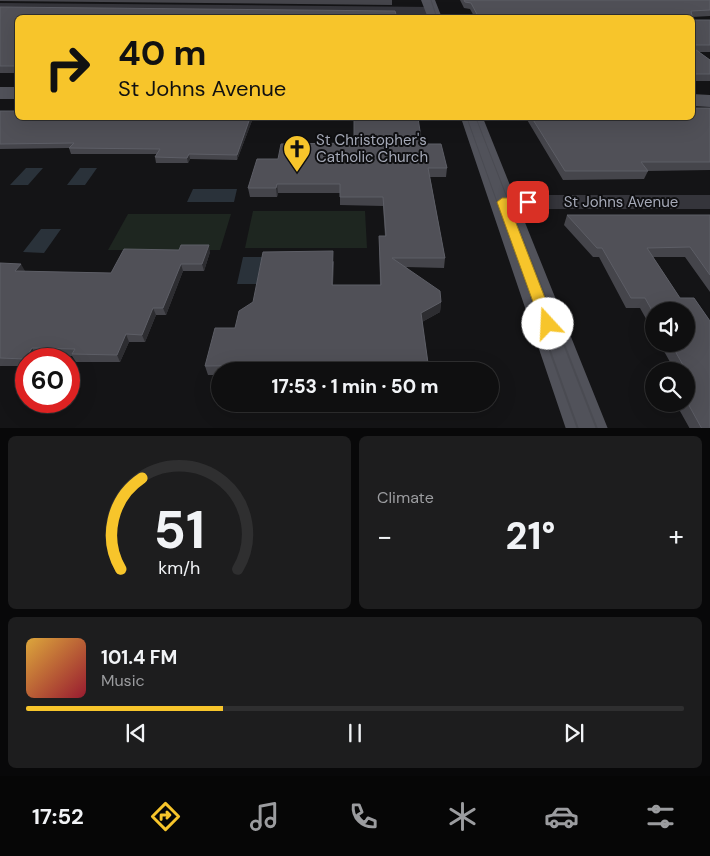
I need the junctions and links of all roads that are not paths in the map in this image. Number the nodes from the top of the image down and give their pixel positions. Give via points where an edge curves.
1 (0, 8) edge
2 (432, 9) edge
3 (0, 93) edge
4 (15, 93) edge
5 (695, 100) edge
6 (710, 100) edge
7 (473, 120) edge
8 (502, 202) junction
9 (710, 202) edge
10 (587, 428) edge

1 - 2 street
3 - 4 main road
5 - 6 main road
7 - 8 main road
8 - 9 street, St Johns Avenue
8 - 10 main road

